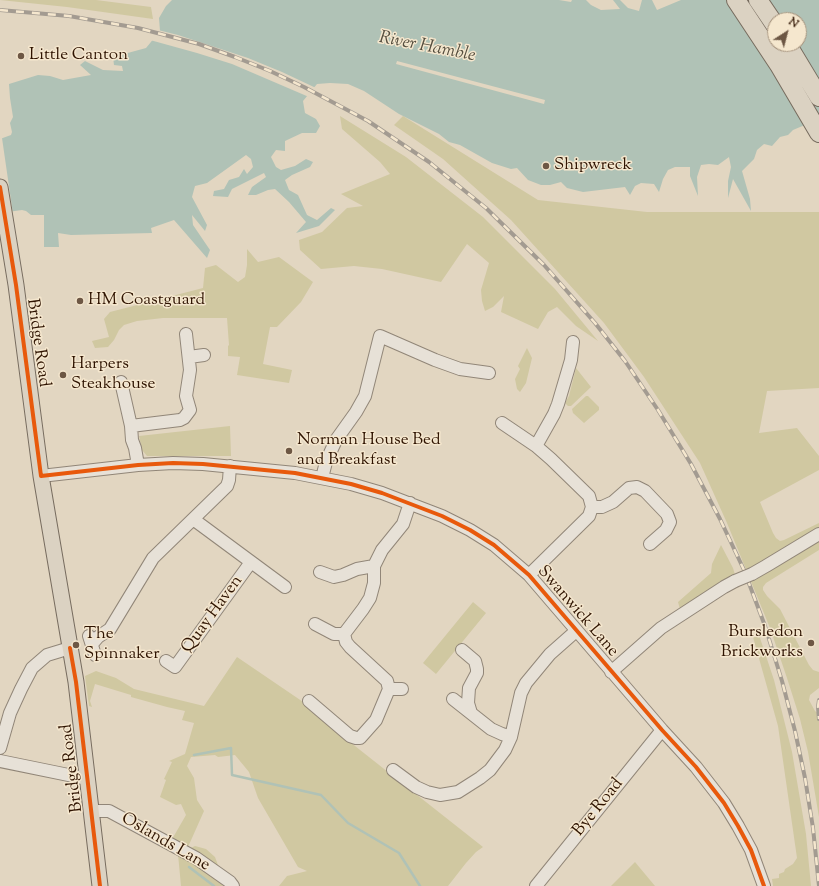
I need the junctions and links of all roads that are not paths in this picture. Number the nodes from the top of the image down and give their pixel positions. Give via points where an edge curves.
1 (736, 0) edge
2 (758, 0) edge
3 (767, 13) edge
4 (792, 52) edge
5 (819, 97) edge
6 (819, 133) edge
7 (0, 187) edge
8 (186, 334) dead end
9 (573, 342) dead end
10 (204, 355) dead end
11 (189, 357) junction
12 (489, 373) dead end
13 (121, 382) dead end
14 (502, 423) dead end
15 (131, 426) junction
16 (536, 446) junction
17 (138, 465) junction
18 (230, 466) junction
19 (41, 476) junction
20 (322, 478) junction
21 (410, 503) junction
22 (592, 507) junction
23 (193, 519) junction
24 (819, 534) edge
25 (650, 544) dead end
26 (251, 562) junction
27 (374, 566) junction
28 (320, 572) dead end
29 (529, 575) junction
30 (285, 586) dead end
31 (315, 624) dead end
32 (576, 631) junction
33 (344, 634) junction
34 (92, 644) dead end
35 (70, 648) junction
36 (462, 650) dead end
37 (175, 668) dead end
38 (611, 672) junction
39 (389, 689) junction
40 (402, 690) dead end
41 (453, 699) dead end
42 (309, 701) dead end
43 (471, 713) junction
44 (662, 730) junction
45 (511, 737) junction
46 (0, 748) edge
47 (0, 761) edge
48 (393, 770) dead end
49 (88, 779) junction
50 (92, 811) junction
51 (100, 886) edge
52 (233, 886) edge
53 (536, 886) edge
54 (764, 886) edge

1 - 6 highway via 775,58
2 - 3 highway
4 - 5 highway
7 - 19 main road, Bridge Road via 16,285
8 - 11 street
9 - 16 street via 571,360 558,404
10 - 11 street
11 - 15 street via 190,380 186,396 190,410 188,414 180,420
12 - 20 street via 460,369 380,336 365,396 336,440
13 - 15 street
14 - 16 street
15 - 17 street
16 - 22 street via 589,496
17 - 18 street, Swanwick Lane via 173,463
17 - 19 street, Swanwick Lane
18 - 20 street, Swanwick Lane
18 - 23 street via 227,486
19 - 35 main road, Bridge Road
20 - 21 street, Swanwick Lane via 351,484
21 - 27 street via 403,524 382,550
21 - 29 street, Swanwick Lane via 470,530 494,545
22 - 25 street via 602,507 613,502 629,488 637,487 646,491 667,514 670,522 666,530
22 - 29 street via 589,516
23 - 26 street
23 - 34 street via 153,558 110,629
24 - 38 street, bridge via 752,574 724,587 661,628
26 - 30 street
26 - 37 street, Quay Haven
27 - 28 street via 334,577
27 - 33 street via 374,583 370,598
29 - 32 street, Swanwick Lane
31 - 33 street via 334,634
32 - 38 street, Swanwick Lane
32 - 45 street via 550,654 526,683 521,693
33 - 39 street via 350,647 387,681
35 - 46 street via 47,655 32,668 10,713
35 - 49 main road, Bridge Road
36 - 43 street via 475,661 477,669 469,688 468,703
38 - 44 street, Swanwick Lane
39 - 40 street
39 - 42 street via 376,720 360,738 350,736
41 - 43 street
43 - 45 street via 491,729
44 - 53 street, Bye Road
44 - 54 street, Swanwick Lane via 724,803 751,850
45 - 48 street via 490,770 458,792 427,792
47 - 49 street
49 - 50 main road, Bridge Road
50 - 51 main road, Bridge Road
50 - 52 street, Oslands Lane via 109,811 196,858

